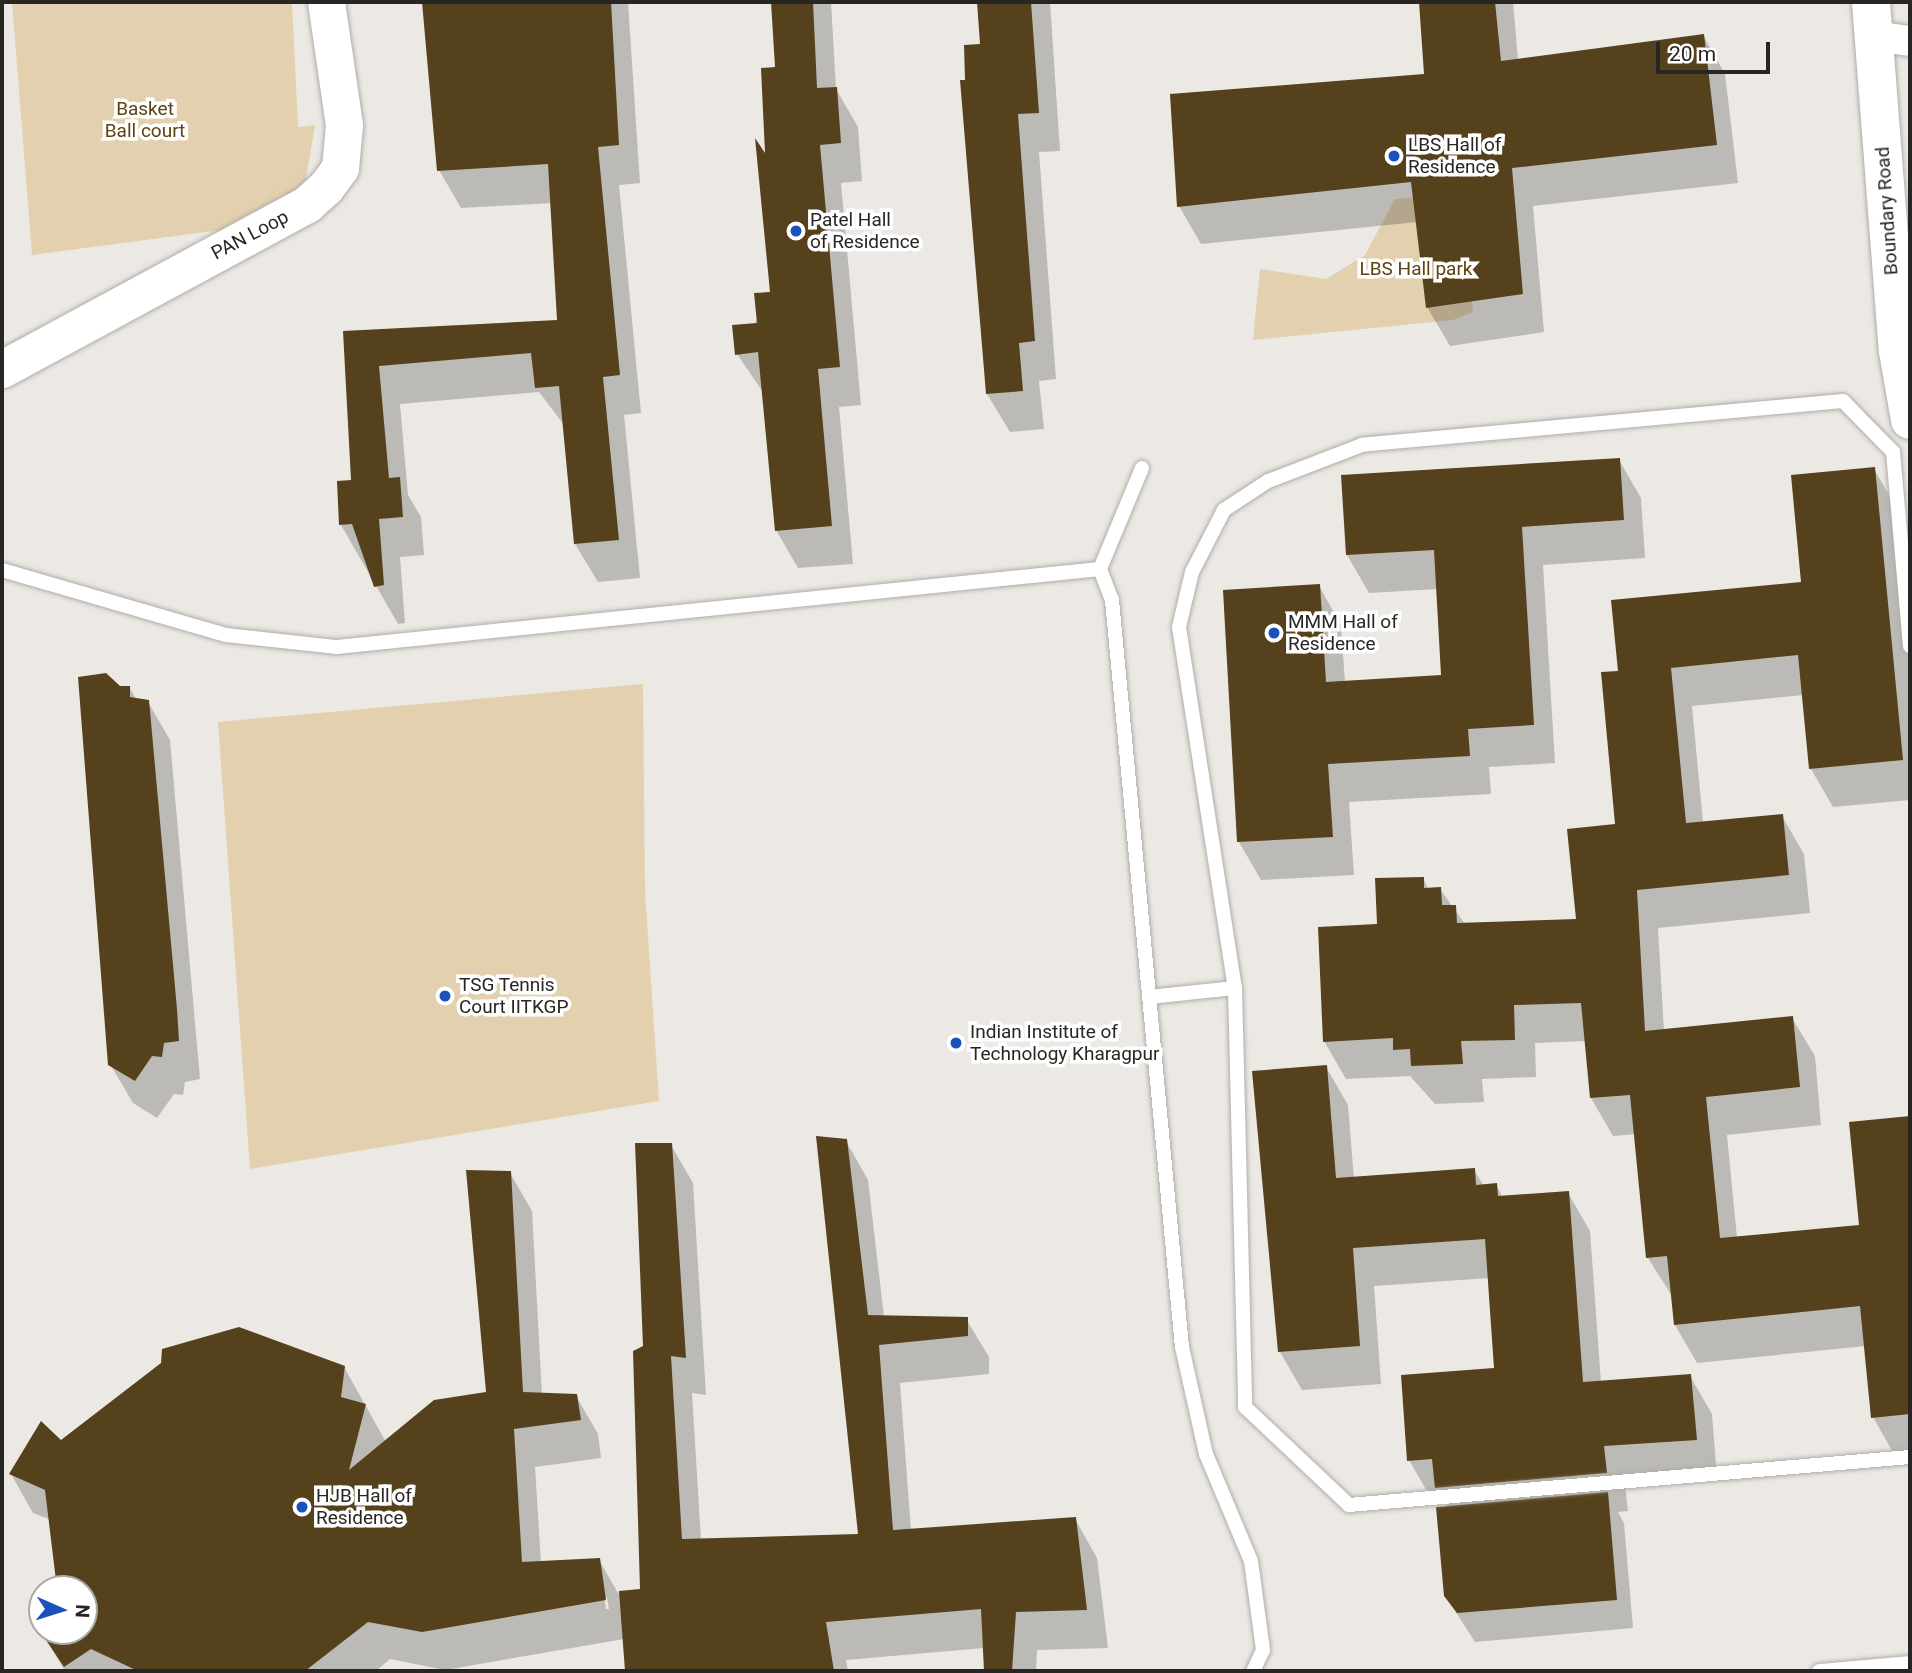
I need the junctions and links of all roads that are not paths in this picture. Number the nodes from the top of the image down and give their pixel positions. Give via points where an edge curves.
1 (326, 2) edge
2 (1885, 26) edge
3 (2, 369) edge
4 (1910, 420) edge
5 (1142, 468) dead end
6 (1100, 569) junction
7 (2, 570) edge
8 (1910, 646) edge
9 (1235, 988) junction
10 (1149, 997) junction
11 (1910, 1457) edge
12 (1910, 1663) edge
13 (1253, 1671) edge
14 (1819, 1671) edge

1 - 3 street, PAN Loop via 344,125 340,168 326,187 307,204
2 - 4 main road, Boundary Road via 1898,351
5 - 6 lane
6 - 7 lane via 337,647 226,635
6 - 10 lane via 1112,600
8 - 9 lane via 1893,452 1843,401 1362,445 1268,481 1224,510 1192,572 1179,627
9 - 10 lane
9 - 11 lane via 1245,1407 1349,1505
10 - 13 lane via 1182,1347 1206,1454 1251,1561 1263,1650
12 - 14 lane

